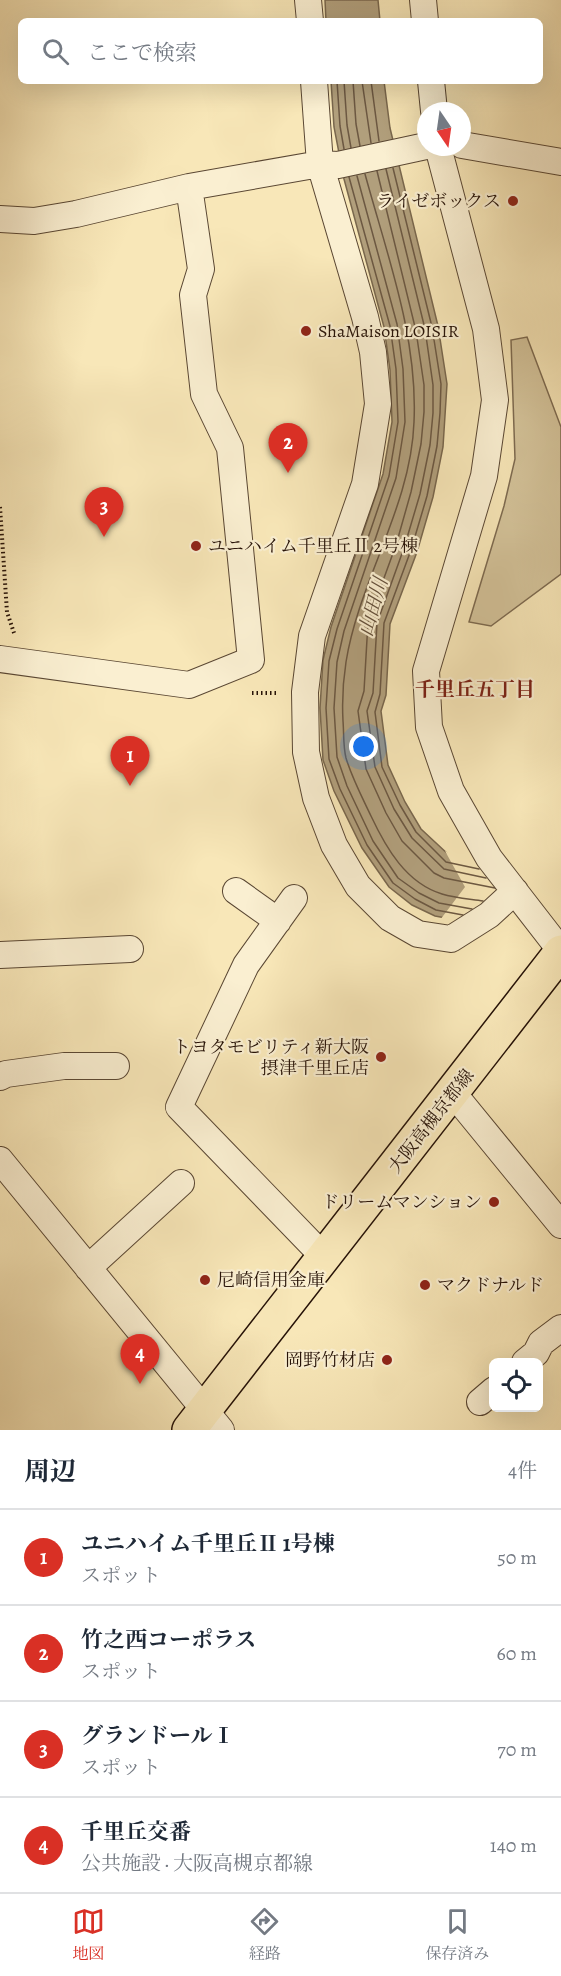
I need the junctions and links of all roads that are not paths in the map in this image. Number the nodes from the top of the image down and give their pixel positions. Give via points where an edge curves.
1 (308, 0) edge
2 (423, 0) edge
3 (310, 18) edge
4 (425, 18) edge
5 (315, 84) edge
6 (431, 84) edge
7 (433, 102) edge
8 (417, 147) edge
9 (471, 147) edge
10 (440, 156) edge
11 (561, 162) edge
12 (329, 164) junction
13 (189, 188) junction
14 (0, 219) edge
15 (12, 660) edge
16 (236, 891) dead end
17 (515, 891) junction
18 (294, 898) dead end
19 (278, 921) junction
20 (130, 949) dead end
21 (560, 954) edge
22 (0, 955) edge
23 (116, 1066) dead end
24 (0, 1077) edge
25 (453, 1093) junction
26 (0, 1160) edge
27 (181, 1183) dead end
28 (561, 1225) edge
29 (325, 1258) junction
30 (88, 1268) junction
31 (561, 1328) edge
32 (530, 1358) edge
33 (205, 1424) edge

1 - 3 street
2 - 4 street
5 - 12 street
6 - 7 street
8 - 12 street
9 - 11 street
10 - 17 street via 486,329 495,400 484,476 426,671 429,727 451,791 489,858
12 - 13 street
12 - 17 street via 366,317 378,405 365,484 312,636 305,692 306,752 320,808 334,845 358,886 390,918 418,934 451,939 489,915
13 - 14 street via 76,214 34,220
13 - 15 street via 201,269 193,295 204,394 230,448 251,660 189,685
16 - 19 street
17 - 21 street
18 - 19 street
19 - 29 street via 246,965 179,1107
20 - 22 street
21 - 25 main road, 大阪高槻京都線
23 - 24 street via 64,1066
25 - 28 street
25 - 29 main road, 大阪高槻京都線
26 - 30 street
27 - 30 street
29 - 33 main road, 大阪高槻京都線
30 - 33 street via 184,1383
31 - 32 street via 541,1343

